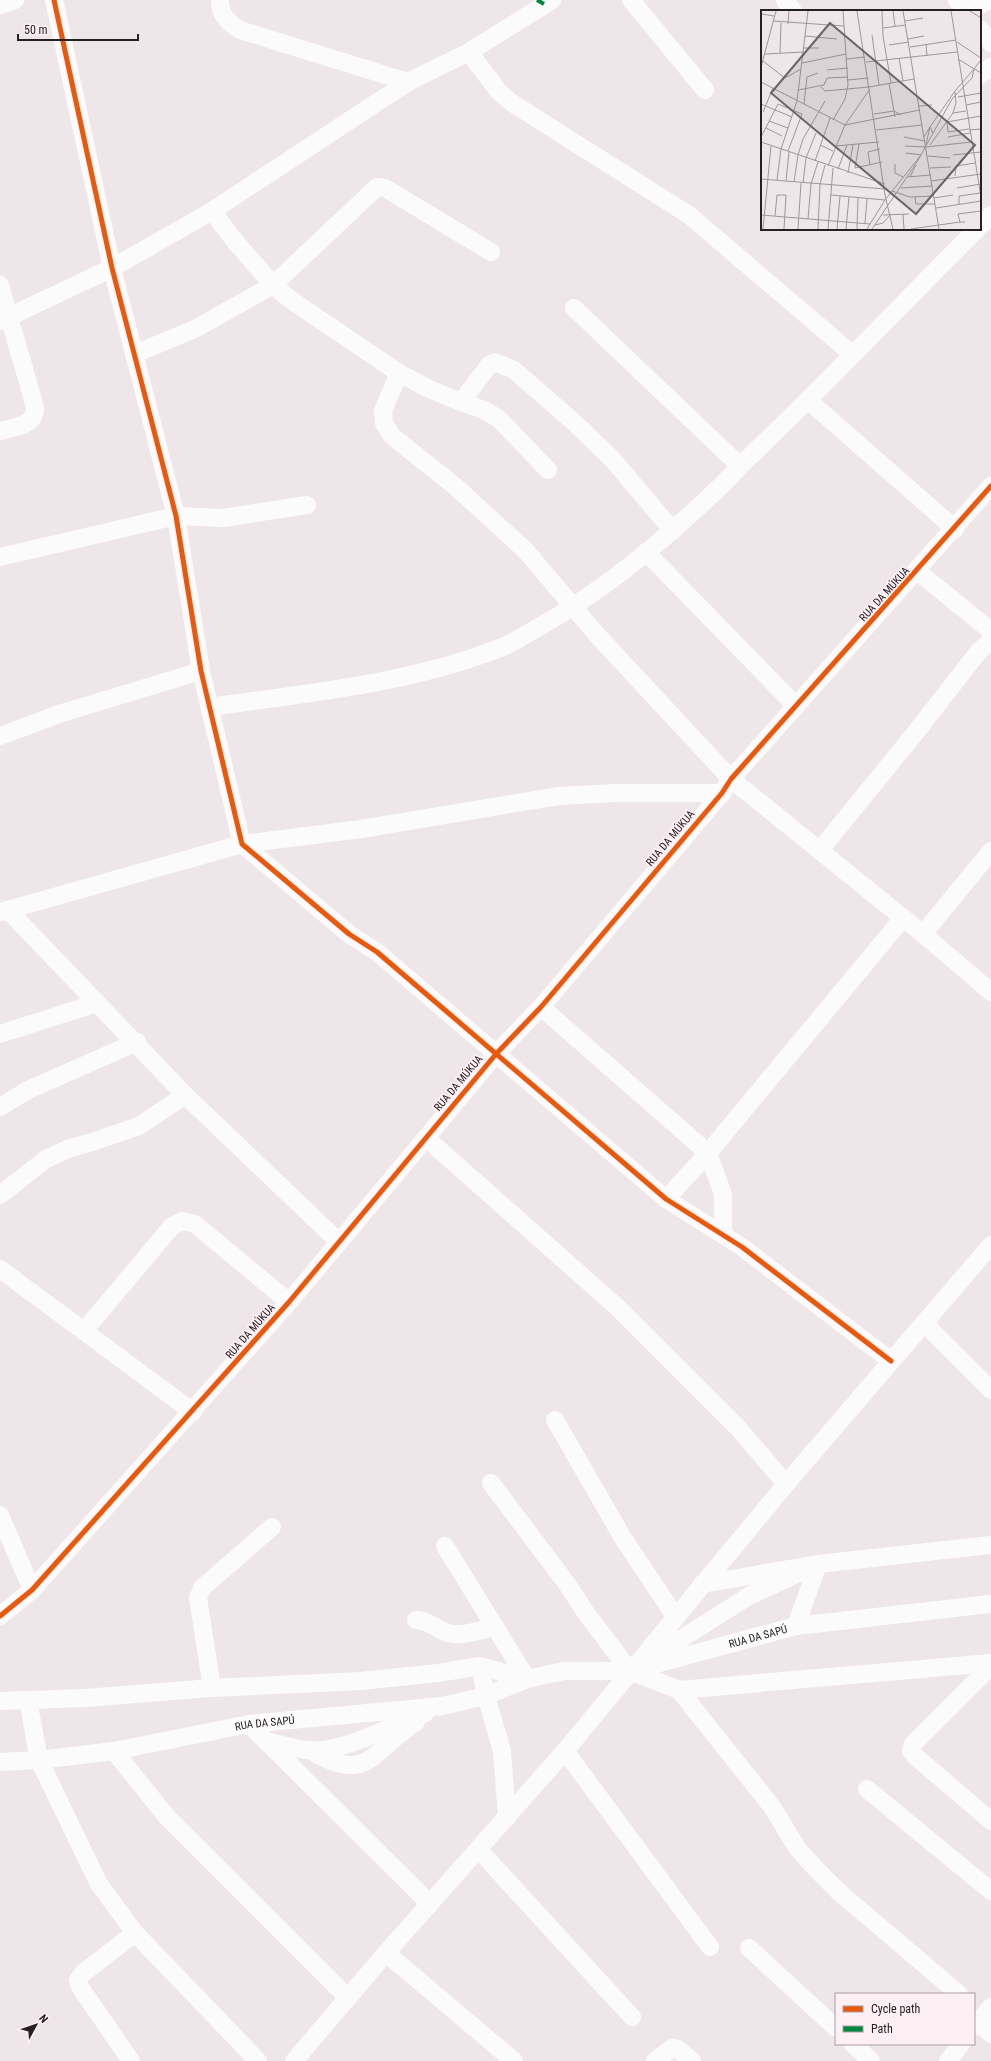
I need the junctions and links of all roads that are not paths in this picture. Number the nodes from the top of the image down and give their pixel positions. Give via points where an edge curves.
1 (15, 0) edge
2 (54, 0) edge
3 (220, 0) edge
4 (552, 0) edge
5 (631, 0) edge
6 (785, 0) edge
7 (957, 0) edge
8 (989, 0) edge
9 (0, 4) edge
10 (792, 10) edge
11 (965, 10) edge
12 (972, 10) edge
13 (981, 30) edge
14 (991, 43) edge
15 (469, 52) junction
16 (991, 68) edge
17 (981, 74) edge
18 (408, 82) junction
19 (705, 90) dead end
20 (212, 211) junction
21 (991, 215) edge
22 (981, 225) edge
23 (976, 230) edge
24 (491, 252) dead end
25 (112, 268) junction
26 (0, 285) edge
27 (273, 285) junction
28 (574, 308) dead end
29 (5, 319) edge
30 (134, 354) junction
31 (852, 354) junction
32 (400, 373) junction
33 (809, 401) junction
34 (461, 402) junction
35 (0, 431) edge
36 (740, 466) junction
37 (548, 470) dead end
38 (991, 486) edge
39 (307, 505) dead end
40 (176, 516) junction
41 (954, 529) junction
42 (673, 531) junction
43 (646, 552) junction
44 (0, 557) edge
45 (917, 571) junction
46 (574, 607) junction
47 (991, 631) edge
48 (991, 641) edge
49 (201, 670) junction
50 (796, 706) junction
51 (210, 707) junction
52 (0, 736) edge
53 (726, 786) junction
54 (242, 844) junction
55 (820, 850) junction
56 (991, 851) edge
57 (4, 911) edge
58 (903, 918) junction
59 (923, 934) junction
60 (991, 992) edge
61 (97, 1003) junction
62 (541, 1007) junction
63 (0, 1034) edge
64 (137, 1042) junction
65 (496, 1054) junction
66 (185, 1095) junction
67 (0, 1107) edge
68 (426, 1138) junction
69 (708, 1152) junction
70 (0, 1195) edge
71 (666, 1199) junction
72 (723, 1234) junction
73 (339, 1242) junction
74 (991, 1245) edge
75 (0, 1269) edge
76 (289, 1302) junction
77 (924, 1322) junction
78 (84, 1331) junction
79 (891, 1361) junction
80 (991, 1390) edge
81 (192, 1412) junction
82 (555, 1420) dead end
83 (491, 1483) dead end
84 (786, 1484) junction
85 (0, 1515) edge
86 (272, 1527) dead end
87 (991, 1545) edge
88 (444, 1546) dead end
89 (818, 1564) junction
90 (702, 1584) junction
91 (32, 1590) junction
92 (991, 1604) edge
93 (0, 1616) edge
94 (675, 1616) junction
95 (416, 1620) dead end
96 (796, 1626) junction
97 (494, 1627) junction
98 (480, 1666) junction
99 (988, 1667) edge
100 (630, 1671) junction
101 (527, 1679) junction
102 (212, 1688) junction
103 (679, 1690) junction
104 (486, 1696) junction
105 (28, 1700) junction
106 (0, 1701) edge
107 (442, 1706) junction
108 (249, 1724) junction
109 (266, 1740) junction
110 (309, 1750) junction
111 (114, 1751) junction
112 (565, 1751) junction
113 (39, 1760) junction
114 (0, 1762) edge
115 (867, 1789) dead end
116 (507, 1818) junction
117 (991, 1821) edge
118 (479, 1850) junction
119 (991, 1891) edge
120 (430, 1904) junction
121 (135, 1933) junction
122 (710, 1947) dead end
123 (749, 1948) dead end
124 (386, 1953) junction
125 (958, 1993) edge
126 (348, 1998) junction
127 (980, 2015) edge
128 (632, 2017) dead end
129 (835, 2027) edge
130 (991, 2034) edge
131 (854, 2045) edge
132 (960, 2045) edge
133 (131, 2061) edge
134 (258, 2061) edge
135 (294, 2061) edge
136 (514, 2061) edge
137 (655, 2061) edge
138 (692, 2061) edge
139 (871, 2061) edge
140 (948, 2061) edge

1 - 9 street
2 - 25 street
3 - 18 street via 219,6 224,16 230,24 240,30
4 - 15 street
5 - 19 street
6 - 10 street
7 - 11 street
8 - 12 street
13 - 14 street
15 - 18 street
15 - 31 street via 499,92 512,103 689,215
16 - 17 street
18 - 20 street
20 - 25 street
20 - 27 street
21 - 22 street
23 - 31 street
24 - 27 street via 381,187 374,189
25 - 29 street
25 - 30 street
26 - 29 street
27 - 30 street via 195,329
27 - 32 street
28 - 36 street
29 - 35 street via 36,414 29,423
30 - 40 street
31 - 33 street
32 - 34 street
32 - 46 street via 383,411 384,423 392,436 456,487 526,551
33 - 36 street
33 - 41 street
34 - 37 street via 484,410 499,419
34 - 42 street via 490,364 495,362 514,370 577,424 613,460
36 - 42 street
38 - 41 street, RUA DA MÚKUA
39 - 40 street via 223,518
40 - 44 street
40 - 49 street
41 - 45 street, RUA DA MÚKUA
42 - 43 street
43 - 46 street
43 - 50 street
45 - 47 street
45 - 50 street, RUA DA MÚKUA
46 - 51 street via 501,648 467,659 363,686
46 - 53 street
48 - 55 street via 979,651
49 - 51 street
49 - 52 street via 62,713
50 - 53 street, RUA DA MÚKUA
51 - 54 street
53 - 54 street via 560,796 361,829
53 - 55 street
53 - 62 street, RUA DA MÚKUA
54 - 57 street
54 - 65 street via 349,934 377,952
55 - 58 street
56 - 59 street
57 - 61 street
58 - 59 street
58 - 69 street
59 - 60 street
61 - 63 street
61 - 64 street
62 - 65 street, RUA DA MÚKUA
62 - 69 street
64 - 66 street
64 - 67 street via 28,1090
65 - 68 street, RUA DA MÚKUA
65 - 71 street
66 - 70 street via 139,1126 70,1148 46,1159
66 - 73 street
68 - 73 street, RUA DA MÚKUA
68 - 84 street via 618,1307 739,1430
69 - 71 street
69 - 72 street via 723,1194
71 - 72 street
72 - 79 street
73 - 76 street, RUA DA MÚKUA
74 - 77 street
75 - 78 street
76 - 78 street via 195,1224 182,1221 172,1226
76 - 81 street, RUA DA MÚKUA
77 - 79 street
77 - 80 street
78 - 81 street
79 - 84 street
81 - 91 street, RUA DA MÚKUA
82 - 94 street via 623,1538
83 - 100 street
84 - 90 street
85 - 91 street
86 - 102 street via 202,1588 198,1598
87 - 89 street
88 - 97 street
89 - 90 street
89 - 96 street
89 - 100 street via 749,1596
90 - 94 street
91 - 93 street, RUA DA MÚKUA
92 - 96 street, RUA DA SAPÚ
94 - 100 street
95 - 97 street via 428,1622 447,1633 457,1634
96 - 100 street, RUA DA SAPÚ
97 - 101 street
98 - 101 street, RUA DA SAPÚ
98 - 102 street, RUA DA SAPÚ via 361,1681
98 - 104 street
99 - 103 street
99 - 117 street via 913,1744 911,1751
100 - 101 street, RUA DA SAPÚ via 564,1671
100 - 103 street
100 - 112 street
101 - 104 street, RUA DA SAPÚ
102 - 105 street, RUA DA SAPÚ
103 - 125 street via 773,1808 797,1848 816,1869 839,1892
104 - 107 street, RUA DA SAPÚ
104 - 116 street via 502,1751
105 - 106 street, RUA DA SAPÚ
105 - 113 street
107 - 108 street, RUA DA SAPÚ
107 - 110 street via 344,1745
107 - 110 street via 407,1728 377,1756 364,1763 351,1765 328,1762
108 - 109 street
108 - 111 street, RUA DA SAPÚ
109 - 110 street
109 - 120 street
111 - 113 street, RUA DA SAPÚ
111 - 126 street via 167,1816
112 - 116 street
112 - 122 street
113 - 114 street, RUA DA SAPÚ
113 - 121 street via 99,1884
115 - 119 street
116 - 118 street
118 - 120 street
118 - 128 street
120 - 124 street
121 - 133 street via 83,1973 78,1980 80,1987
121 - 134 street
123 - 129 street
124 - 126 street
124 - 136 street
126 - 135 street
127 - 130 street
131 - 139 street
132 - 140 street
137 - 138 street via 672,2048 678,2049

